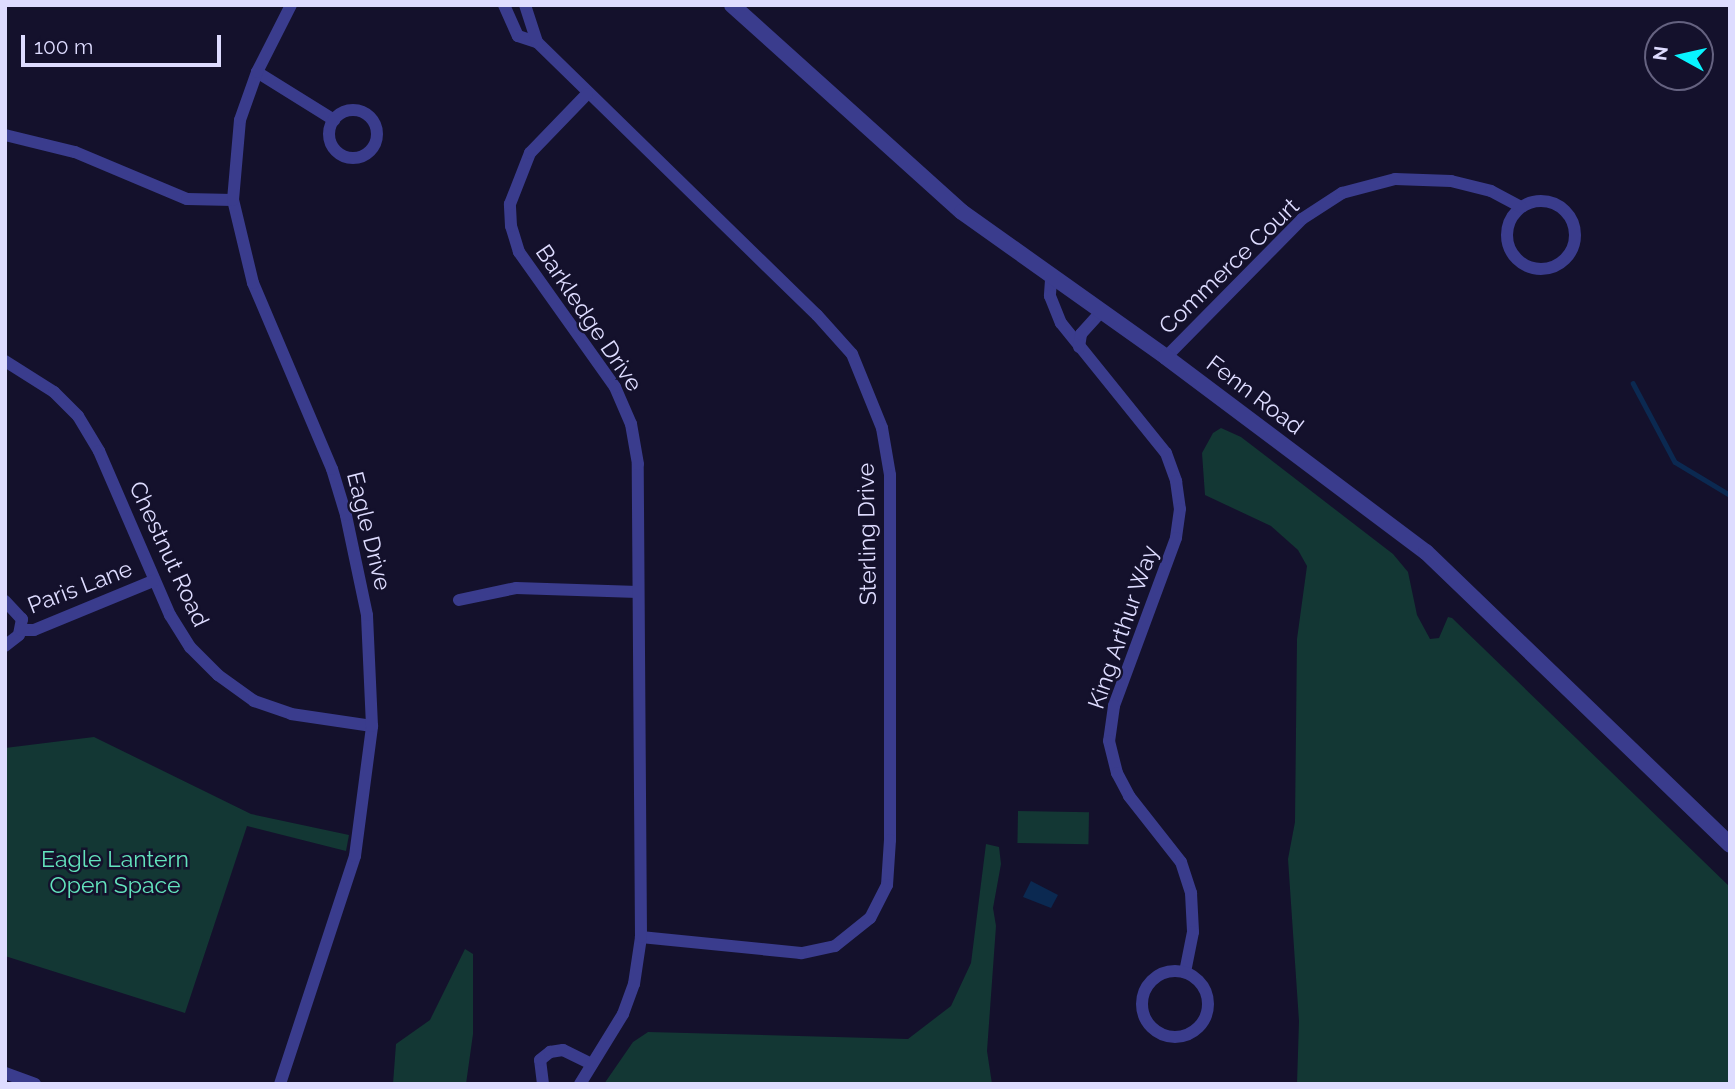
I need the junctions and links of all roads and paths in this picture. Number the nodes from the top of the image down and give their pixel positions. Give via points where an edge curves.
1 (291, 5) edge
2 (504, 5) edge
3 (525, 5) edge
4 (733, 5) edge
5 (537, 42) junction
6 (257, 72) junction
7 (587, 94) junction
8 (334, 120) dead end
9 (5, 135) edge
10 (233, 200) junction
11 (1521, 207) junction
12 (1051, 280) junction
13 (1100, 313) junction
14 (1079, 347) junction
15 (1166, 357) junction
16 (5, 361) edge
17 (153, 581) junction
18 (638, 592) junction
19 (459, 600) dead end
20 (5, 601) edge
21 (21, 630) junction
22 (5, 646) edge
23 (372, 726) junction
24 (1730, 845) edge
25 (641, 937) junction
26 (1185, 972) junction
27 (592, 1064) junction
28 (5, 1073) edge
29 (35, 1084) edge
30 (280, 1084) edge
31 (543, 1084) edge
32 (580, 1084) edge

1 - 6 street, Eagle Drive
2 - 5 street, Sterling Drive via 518,36
3 - 5 street, Sterling Drive
4 - 12 street, Fenn Road via 915,174
5 - 7 street, Sterling Drive
6 - 8 street
6 - 10 street, Eagle Drive via 240,120
7 - 18 street, Barkledge Drive via 530,153 517,178 511,226 519,252 615,387 631,424 638,464
7 - 25 street, Sterling Drive via 852,354 882,428 890,475 890,840 887,885 870,918 835,946 801,953
9 - 10 street via 75,152 187,199
10 - 23 street, Eagle Drive via 253,283 332,469 346,515 367,615
11 - 11 street via 1507,236 1514,256 1542,269 1562,261 1574,241 1571,219 1554,204 1542,201
11 - 15 street, Commerce Court via 1491,191 1451,181 1395,179 1342,193 1302,219
12 - 13 street, Fenn Road
12 - 14 street, King Arthur Way via 1053,309
13 - 14 street via 1081,334
13 - 15 street, Fenn Road
14 - 26 street, King Arthur Way via 1166,453 1176,481 1180,509 1176,538 1114,706 1109,741 1129,796 1181,862 1191,892 1193,932
15 - 24 street, Fenn Road via 1426,552
16 - 17 street, Chestnut Road via 54,392 78,416 99,451
17 - 21 street, Paris Lane via 34,630
17 - 23 street, Chestnut Road via 190,647 254,701 290,714
18 - 19 street via 516,588
18 - 25 street, Barkledge Drive
20 - 21 street, Paris Lane via 19,612
21 - 22 street, Paris Lane
23 - 30 street, Eagle Drive via 355,856
25 - 27 street, Barkledge Drive via 634,984 623,1014
26 - 26 street via 1153,979 1143,999 1150,1025 1167,1036 1189,1034 1205,1018 1208,1007 1203,986
27 - 31 street via 563,1049 550,1052 540,1060
27 - 32 street, Barkledge Drive
28 - 29 street

